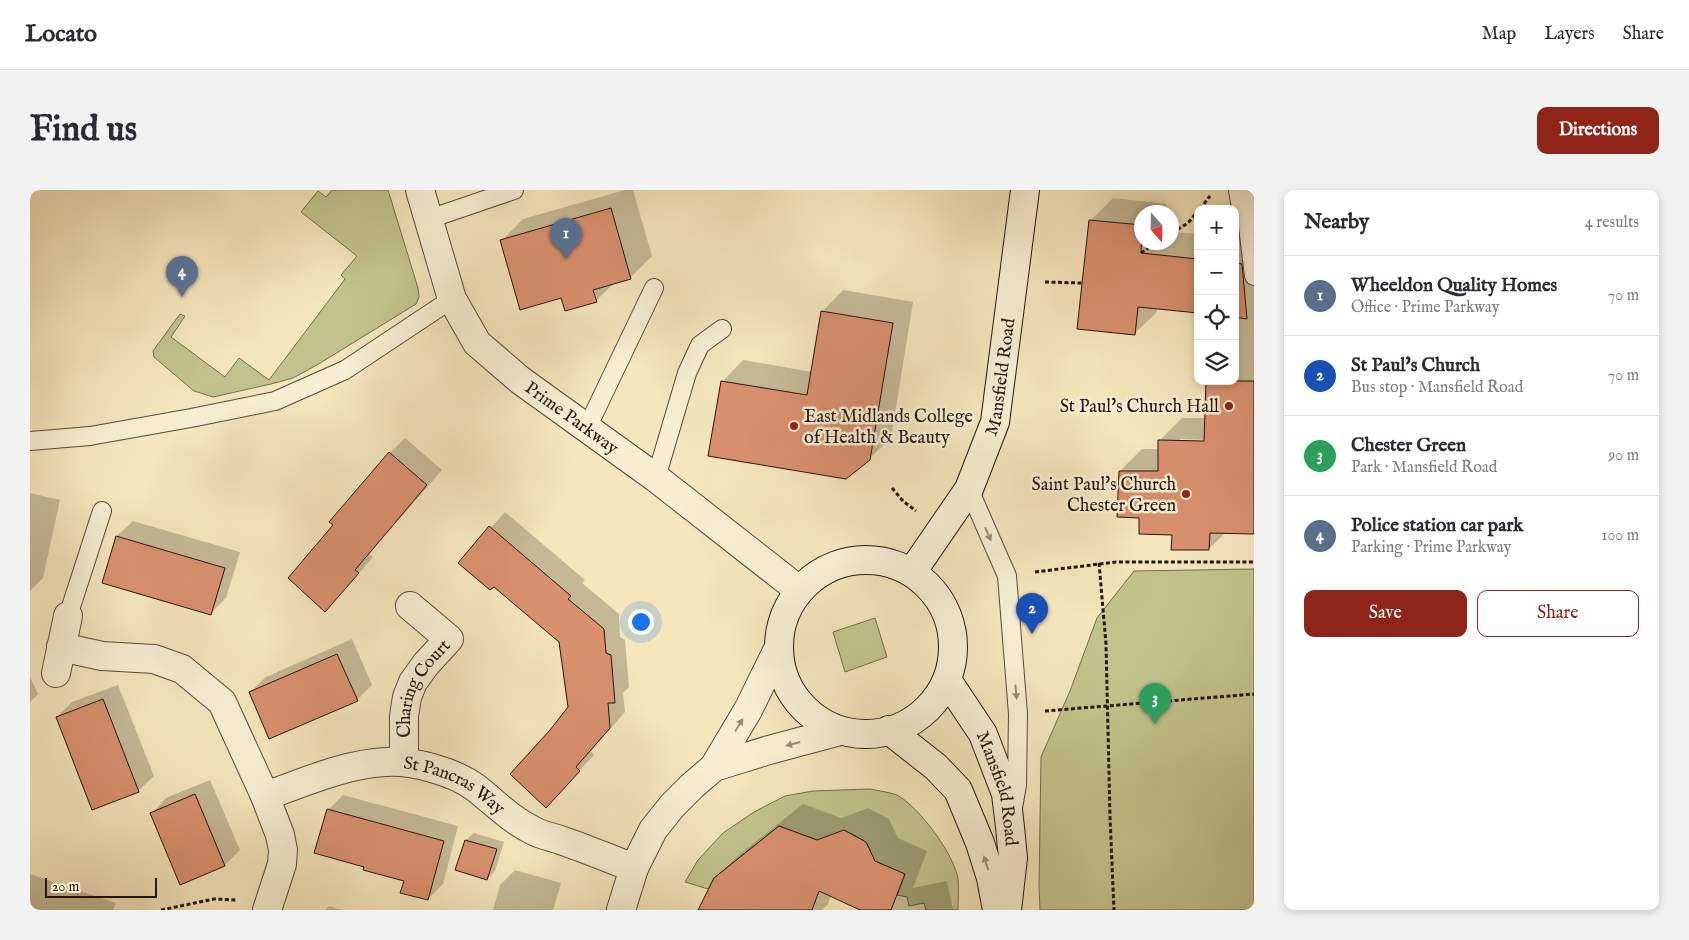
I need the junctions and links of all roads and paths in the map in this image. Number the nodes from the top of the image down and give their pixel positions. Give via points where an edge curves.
1 (420, 190) edge
2 (514, 190) edge
3 (1025, 190) edge
4 (1215, 190) edge
5 (1244, 196) edge
6 (1203, 205) edge
7 (1194, 215) edge
8 (429, 219) junction
9 (1179, 228) edge
10 (1145, 250) edge
11 (1141, 253) dead end
12 (1254, 276) edge
13 (654, 288) dead end
14 (452, 299) junction
15 (722, 329) dead end
16 (587, 428) junction
17 (30, 441) edge
18 (656, 478) junction
19 (892, 488) dead end
20 (968, 489) junction
21 (102, 510) dead end
22 (940, 529) junction
23 (1254, 562) edge
24 (1099, 563) junction
25 (912, 572) junction
26 (1007, 576) junction
27 (799, 590) junction
28 (410, 606) dead end
29 (68, 616) joint
30 (61, 646) junction
31 (778, 649) junction
32 (56, 673) dead end
33 (947, 680) junction
34 (1254, 694) edge
35 (1107, 706) junction
36 (1018, 714) junction
37 (889, 730) junction
38 (840, 731) junction
39 (404, 762) junction
40 (714, 767) junction
41 (265, 796) junction
42 (1010, 827) junction
43 (634, 868) junction
44 (268, 906) edge
45 (161, 910) edge
46 (621, 910) edge
47 (997, 910) edge
48 (1007, 910) edge
49 (1114, 910) edge

1 - 8 street, Prime Parkway
2 - 8 lane
3 - 20 street, Mansfield Road via 995,422
4 - 6 path
5 - 12 lane
7 - 9 path
8 - 14 street, Prime Parkway
10 - 11 path
13 - 16 lane
14 - 16 street, Prime Parkway via 477,344 520,380
14 - 17 lane via 345,370 275,401 90,436
15 - 18 lane via 700,345 687,373
16 - 18 street, Prime Parkway
18 - 27 street, Prime Parkway
19 - 22 path via 903,501
20 - 22 street, Mansfield Road
20 -> 26 lane
21 - 29 lane
22 - 25 street, Mansfield Road
23 - 24 path
24 - 26 path
24 - 35 path
25 - 27 street via 874,560 842,563 821,572
25 - 33 street via 940,599 951,623 954,653
26 -> 36 lane
27 - 31 street via 784,615
28 - 39 street, Charing Court via 449,639 413,682 407,697
29 - 30 street
30 - 32 street
30 - 41 street via 102,656 154,659 182,670 222,702
31 - 38 street via 780,667 798,704 815,719
40 -> 31 street via 748,710
33 - 37 street via 926,712
33 - 42 street, Mansfield Road via 983,734 1006,794
34 - 35 path
35 - 36 path
35 - 49 path
36 - 42 lane via 1017,785
37 - 38 street
47 -> 37 street, Mansfield Road via 980,843 958,790 936,767
38 -> 40 street
39 - 41 street, St Pancras Way via 360,765
39 - 43 street, St Pancras Way via 461,779 515,821 535,832
40 - 43 street via 672,806 653,830
41 - 44 street via 283,850 282,864
42 - 48 street, Mansfield Road via 1012,858
43 - 46 street
44 - 45 path via 214,898

